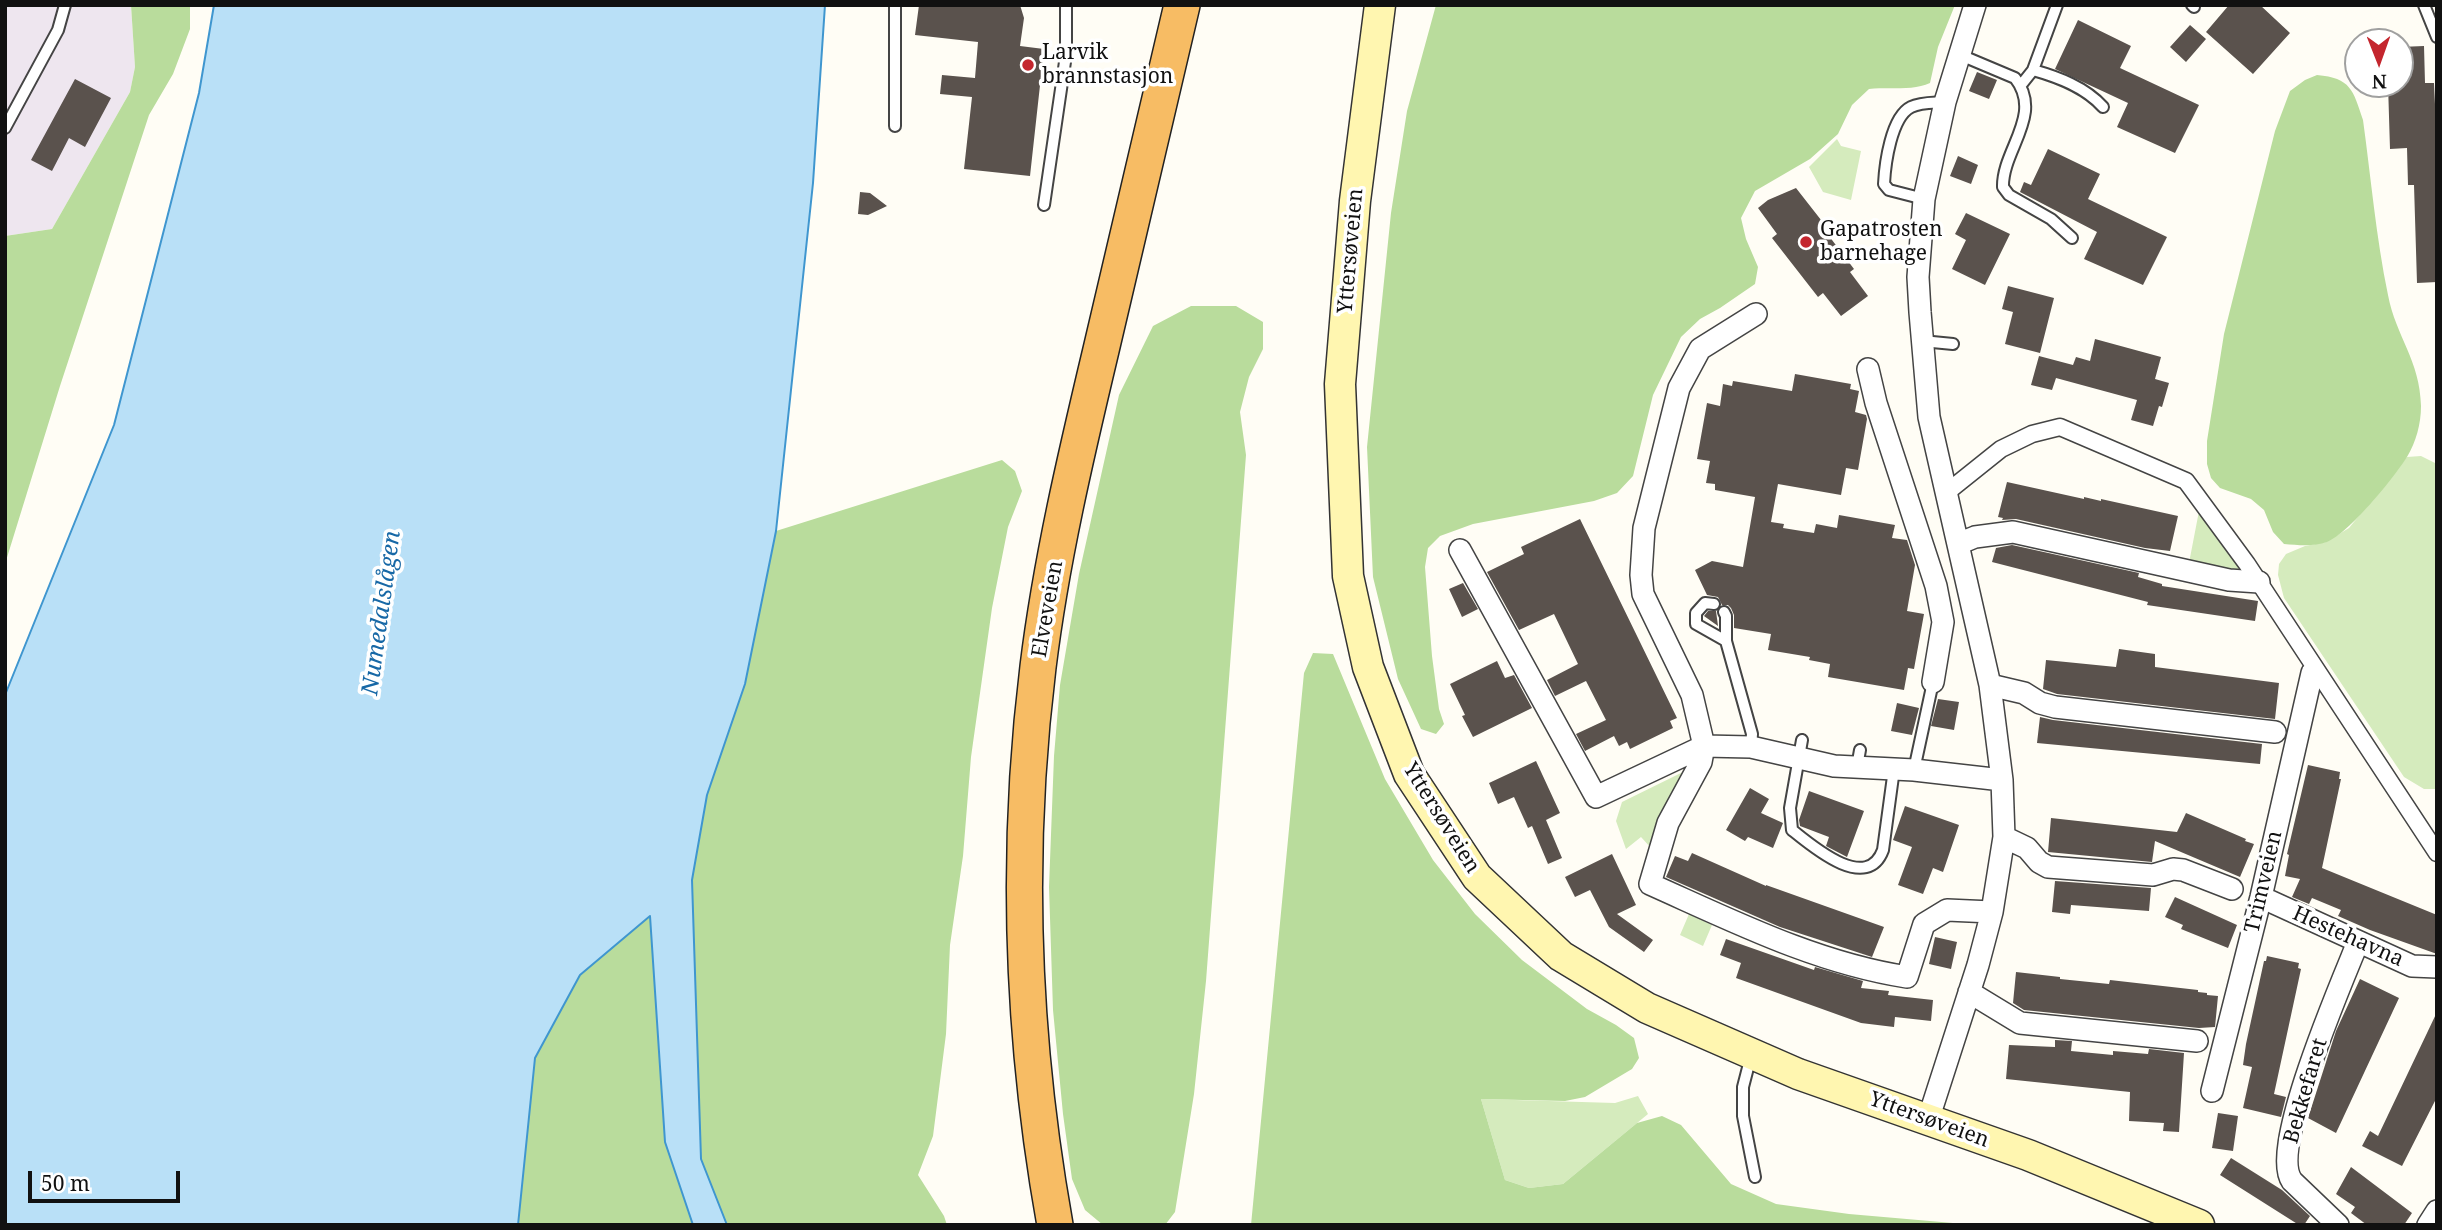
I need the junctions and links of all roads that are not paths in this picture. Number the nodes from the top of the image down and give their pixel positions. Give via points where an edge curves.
1 (65, 5) edge
2 (895, 5) edge
3 (1066, 5) edge
4 (1182, 5) edge
5 (1380, 5) edge
6 (1975, 5) edge
7 (2057, 5) edge
8 (2424, 5) edge
9 (2437, 37) edge
10 (1958, 54) junction
11 (2033, 70) junction
12 (2021, 85) junction
13 (1945, 102) junction
14 (2103, 107) dead end
15 (895, 126) dead end
16 (5, 128) edge
17 (1924, 199) junction
18 (1044, 205) dead end
19 (2072, 238) dead end
20 (1756, 314) dead end
21 (1922, 341) junction
22 (1953, 344) dead end
23 (1868, 369) dead end
24 (1946, 493) junction
25 (1958, 544) junction
26 (1460, 550) dead end
27 (2259, 582) junction
28 (1714, 604) dead end
29 (1724, 612) dead end
30 (1726, 641) junction
31 (2312, 673) dead end
32 (1933, 682) joint
33 (1990, 685) junction
34 (2275, 732) dead end
35 (1704, 746) junction
36 (1801, 749) junction
37 (1757, 753) junction
38 (1904, 770) junction
39 (2002, 780) junction
40 (2004, 837) junction
41 (2437, 853) edge
42 (2232, 890) dead end
43 (2261, 897) junction
44 (1992, 912) junction
45 (2358, 943) junction
46 (2437, 967) edge
47 (1969, 992) junction
48 (2197, 1041) dead end
49 (1751, 1054) junction
50 (2213, 1091) dead end
51 (1928, 1120) junction
52 (1755, 1177) dead end
53 (2437, 1211) edge
54 (1055, 1225) edge
55 (2199, 1225) edge
56 (2339, 1225) edge
57 (2428, 1225) edge

1 - 16 lane via 58,30
2 - 15 lane
3 - 18 lane via 1066,55
4 - 54 highway, Elveveien via 1085,418 1052,578 1031,728 1024,843 1028,1021
5 - 49 main road, Yttersøveien via 1355,201 1340,384 1348,576 1368,667 1409,774 1477,877 1561,956 1647,1008
6 - 10 street
7 - 11 lane
8 - 9 lane
10 - 12 lane via 2015,78
10 - 13 street
11 - 12 lane
11 - 14 lane via 2094,96
12 - 19 lane via 2025,120 2003,187
13 - 17 street
13 - 17 lane via 1911,107 1893,130 1884,184 1889,190
17 - 21 street via 1919,277
20 - 35 street via 1700,349 1679,388 1644,528 1643,594 1692,695
21 - 22 lane
21 - 24 street via 1929,417
23 - 32 street via 1942,613
24 - 25 street
24 - 27 street via 2001,449 2060,427 2186,481
25 - 27 street via 2013,532 2229,580
25 - 33 street
26 - 35 street via 1596,797
27 - 41 street
28 - 30 lane via 1704,603 1696,613 1696,624
29 - 30 lane
30 - 37 lane
31 - 43 street, Trimveien
32 - 38 lane
33 - 34 street via 2055,707
33 - 39 street
35 - 37 street
35 - 44 street via 1668,823 1650,884 1791,946 1874,972 1907,977 1924,924 1947,910
36 - 37 street
36 - 38 street via 1834,766 1858,758
36 - 38 lane via 1790,808 1792,830 1817,851 1845,865 1862,868 1878,863
38 - 39 street
39 - 40 street
40 - 42 street via 2027,848 2048,867 2152,875 2183,870
40 - 44 street
43 - 45 street, Hestehavna
43 - 50 street, Trimveien
44 - 47 street
45 - 46 street, Hestehavna via 2412,966
45 - 56 street, Bekkefaret via 2306,1076 2287,1165 2292,1181
47 - 48 street via 2021,1023
47 - 51 street
49 - 51 main road, Yttersøveien
49 - 52 lane via 1742,1087
51 - 55 main road, Yttersøveien
53 - 57 street

